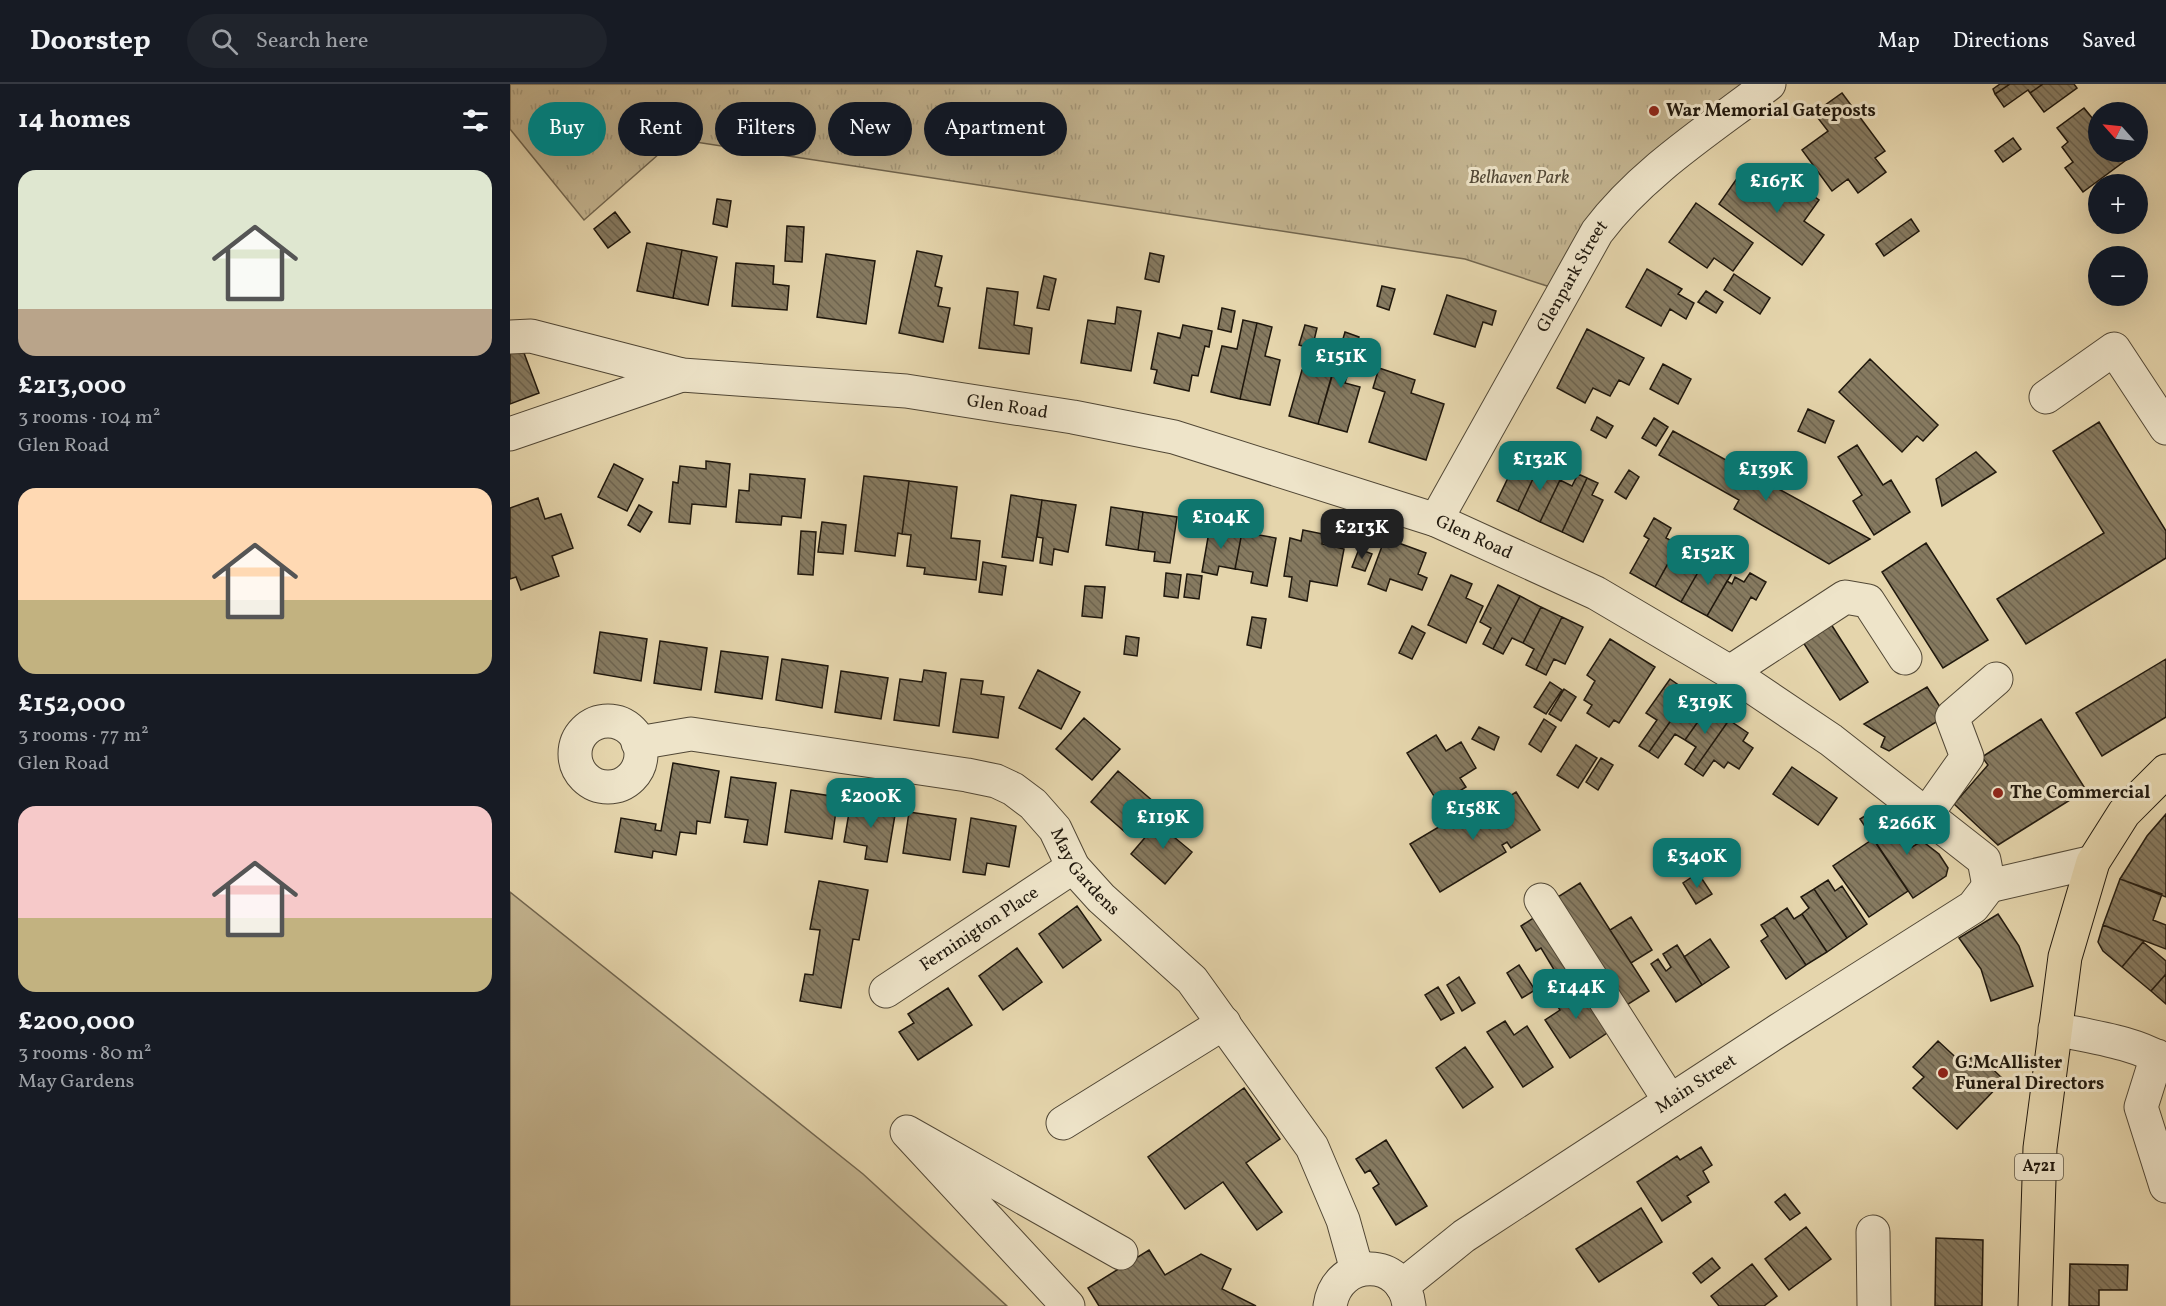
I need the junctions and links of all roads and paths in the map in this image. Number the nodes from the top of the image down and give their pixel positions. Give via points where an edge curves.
1 (1769, 84) edge
2 (510, 337) edge
3 (682, 375) junction
4 (2046, 396) dead end
5 (2166, 428) edge
6 (510, 434) edge
7 (1436, 520) junction
8 (1905, 658) dead end
9 (1730, 672) junction
10 (1996, 679) dead end
11 (638, 743) dead end
12 (2166, 771) edge
13 (1926, 815) junction
14 (2093, 862) junction
15 (1073, 867) junction
16 (1989, 886) junction
17 (1541, 900) dead end
18 (886, 991) dead end
19 (1224, 1023) junction
20 (2055, 1029) junction
21 (2161, 1059) edge
22 (1670, 1101) junction
23 (1064, 1123) dead end
24 (2166, 1186) edge
25 (1873, 1232) dead end
26 (1121, 1253) dead end
27 (1357, 1270) junction
28 (1405, 1296) edge
29 (1068, 1306) edge
30 (1330, 1306) edge
31 (1874, 1306) edge
32 (2035, 1306) edge

1 - 7 street, Glenpark Street via 1616,206 1597,232
2 - 3 street, Glen Road via 531,336
3 - 6 street, Glen Road
3 - 7 street, Glen Road via 906,391 1073,417 1174,437
4 - 5 street via 2114,349
7 - 9 street, Glen Road via 1596,593
8 - 9 street via 1868,600 1845,597
9 - 13 street, Glen Road via 1831,740
10 - 13 street via 1952,717 1967,757
11 - 15 street, May Gardens via 691,734 996,781 1033,804 1055,829
12 - 14 main road, A721 via 2124,813
13 - 16 street, Glen Road via 1984,860
14 - 16 street
14 - 20 main road, A721 via 2065,957
15 - 18 street, Ferninigton Place
15 - 19 street, May Gardens via 1101,898 1192,980
16 - 22 street, Main Street via 1973,907
17 - 22 street
19 - 23 street
19 - 27 street, May Gardens via 1312,1147 1343,1220
20 - 21 street
20 - 32 main road, A721 via 2040,1148
21 - 24 street via 2141,1107
22 - 28 street, Main Street via 1464,1236
25 - 31 street
26 - 29 street via 907,1132
27 - 28 street via 1382,1270
27 - 30 street via 1337,1285

